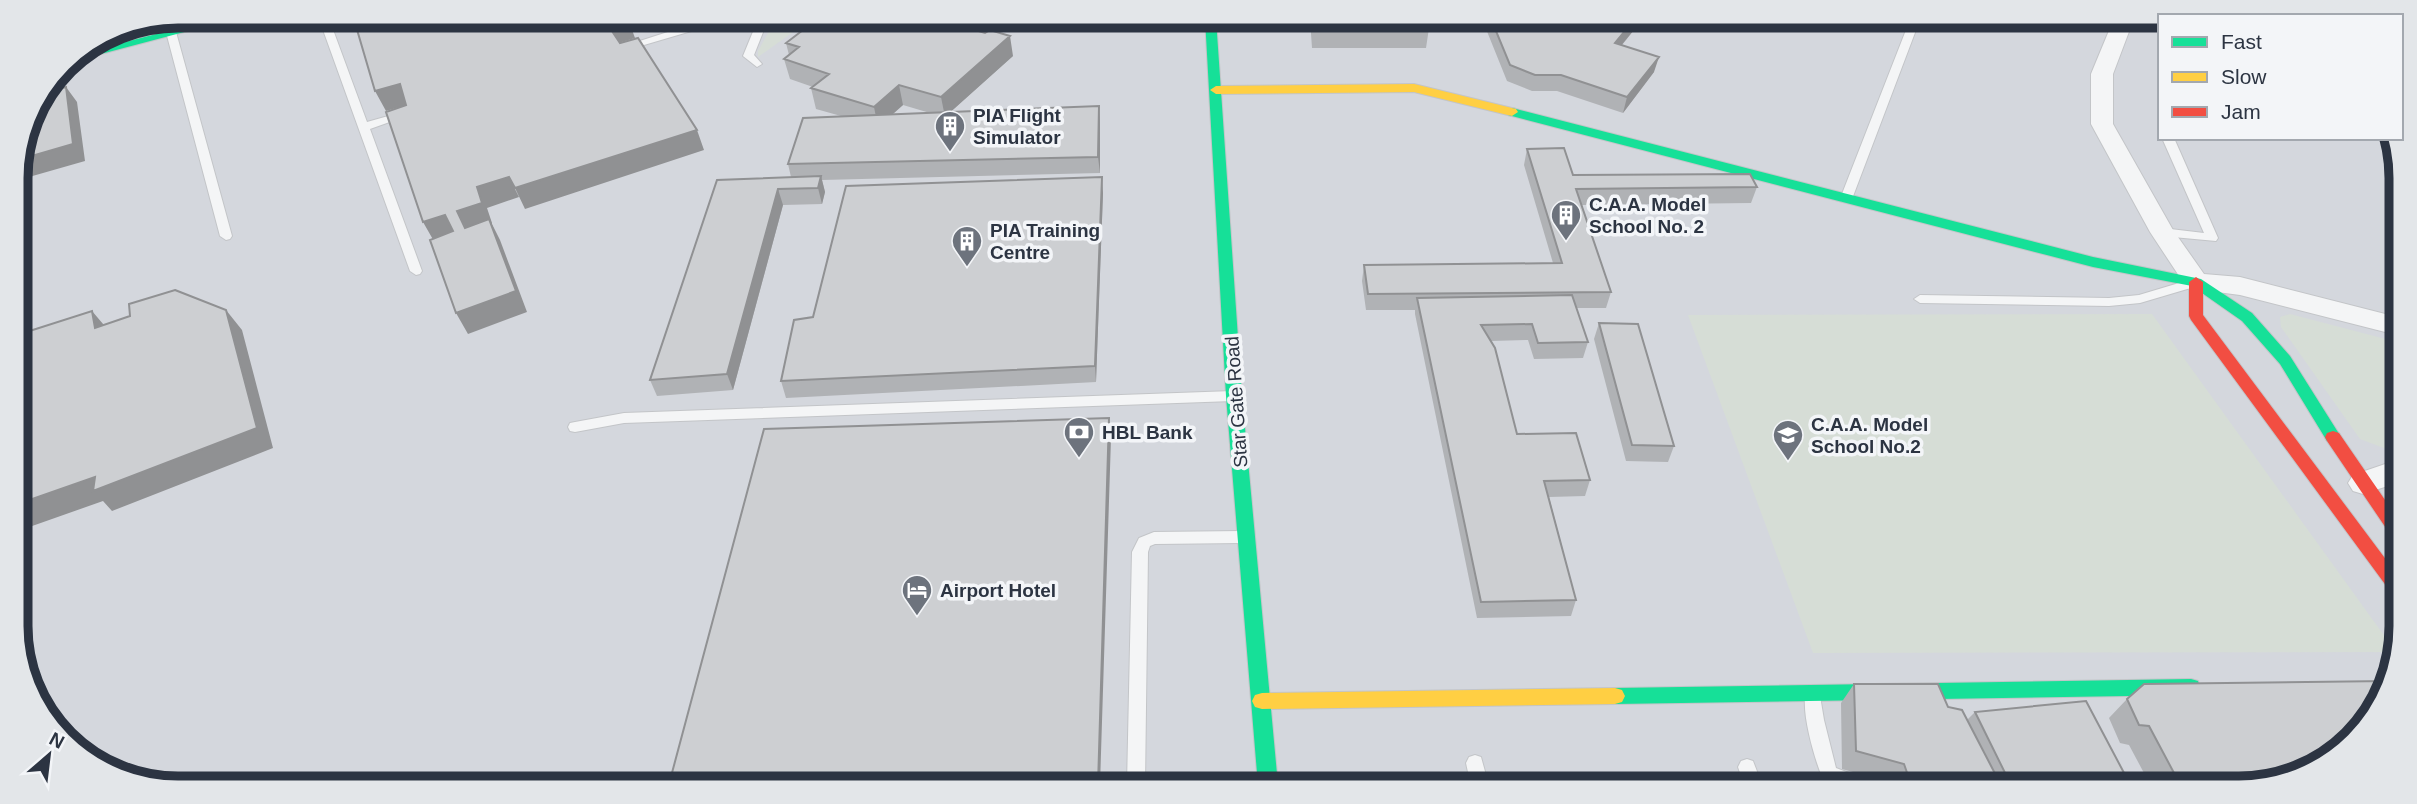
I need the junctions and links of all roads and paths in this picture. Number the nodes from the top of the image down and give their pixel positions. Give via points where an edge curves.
1 (188, 28) edge
2 (327, 28) edge
3 (678, 28) edge
4 (692, 28) edge
5 (759, 28) edge
6 (1211, 28) edge
7 (1910, 28) edge
8 (2120, 28) edge
9 (680, 31) junction
10 (171, 32) junction
11 (614, 51) edge
12 (93, 53) edge
13 (757, 64) dead end
14 (1216, 90) junction
15 (417, 111) edge
16 (364, 127) junction
17 (2169, 140) edge
18 (1846, 199) junction
19 (2162, 232) junction
20 (226, 236) dead end
21 (416, 271) dead end
22 (2196, 282) junction
23 (1920, 299) dead end
24 (2389, 324) edge
25 (1234, 396) junction
26 (575, 427) dead end
27 (2389, 474) edge
28 (2363, 484) junction
29 (2389, 519) edge
30 (1247, 537) junction
31 (2389, 577) edge
32 (2209, 687) edge
33 (2072, 689) junction
34 (1812, 693) junction
35 (1262, 701) junction
36 (2083, 709) edge
37 (1475, 763) dead end
38 (1748, 767) dead end
39 (1136, 776) edge
40 (1267, 776) edge
41 (1478, 776) edge
42 (1751, 776) edge
43 (1836, 776) edge

1 - 10 street
2 - 16 lane
3 - 9 lane
4 - 9 lane
5 - 13 lane via 748,56
6 - 14 street, Star Gate Road
7 - 18 lane
8 - 19 street via 2102,74 2102,124
9 - 11 lane
10 - 12 street
10 - 20 lane
14 - 18 street via 1414,88
14 - 25 street, Star Gate Road
15 - 16 lane
16 - 21 lane
17 - 19 lane via 2212,238
18 - 22 street via 2093,262
19 - 22 street
22 - 23 lane via 2140,299 2109,302
22 - 24 street via 2240,286
22 - 28 street via 2247,317 2285,360
22 - 31 street via 2196,316
25 - 26 lane via 624,418
25 - 30 street, Star Gate Road
27 - 28 street
28 - 29 street
30 - 35 street, Star Gate Road
30 - 39 lane via 1154,538 1144,542 1140,552
32 - 33 street
33 - 34 street
33 - 36 lane
34 - 35 street
34 - 43 lane via 1829,773
35 - 40 street, Star Gate Road
37 - 41 lane
38 - 42 lane

